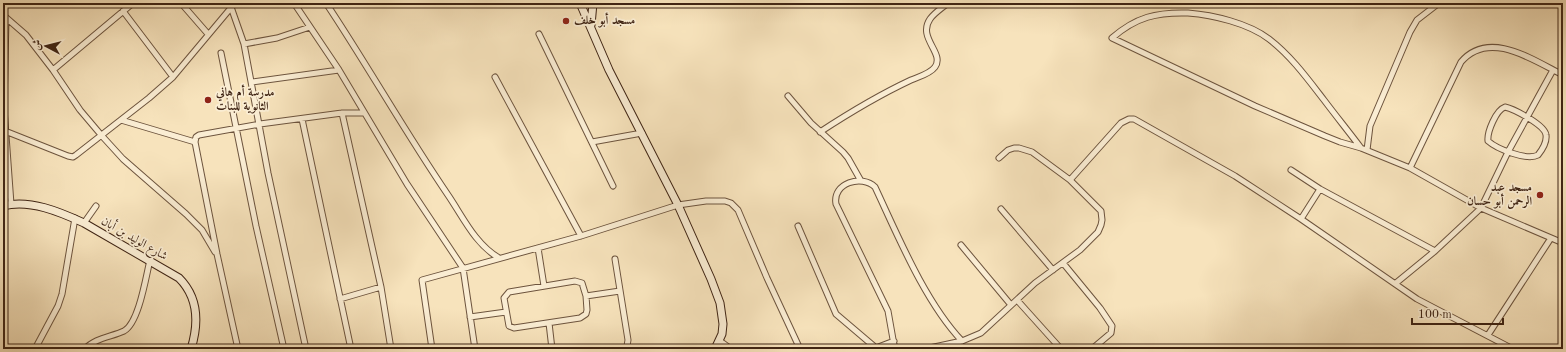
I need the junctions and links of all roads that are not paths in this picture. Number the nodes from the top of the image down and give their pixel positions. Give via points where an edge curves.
1 (133, 3) edge
2 (181, 3) edge
3 (294, 3) edge
4 (326, 3) edge
5 (581, 3) edge
6 (593, 3) edge
7 (948, 3) edge
8 (1440, 3) edge
9 (233, 5) edge
10 (123, 11) junction
11 (4, 17) edge
12 (591, 26) junction
13 (310, 28) junction
14 (208, 34) junction
15 (539, 34) dead end
16 (594, 36) junction
17 (244, 44) junction
18 (221, 53) dead end
19 (53, 70) junction
20 (339, 70) junction
21 (1553, 70) junction
22 (1563, 75) edge
23 (173, 77) junction
24 (495, 77) dead end
25 (252, 82) junction
26 (788, 96) dead end
27 (3, 108) edge
28 (342, 113) junction
29 (364, 113) junction
30 (1527, 117) junction
31 (302, 119) junction
32 (122, 120) junction
33 (260, 124) junction
34 (237, 128) junction
35 (5, 131) junction
36 (820, 132) junction
37 (642, 133) junction
38 (102, 136) junction
39 (195, 142) junction
40 (592, 142) junction
41 (1364, 149) junction
42 (1508, 152) junction
43 (999, 158) dead end
44 (1410, 168) junction
45 (1291, 170) dead end
46 (1070, 180) junction
47 (861, 181) junction
48 (613, 186) dead end
49 (1320, 189) junction
50 (11, 204) junction
51 (678, 205) junction
52 (3, 206) edge
53 (96, 206) dead end
54 (1481, 208) junction
55 (1001, 210) dead end
56 (75, 218) junction
57 (1301, 219) junction
58 (84, 223) junction
59 (798, 226) dead end
60 (581, 236) junction
61 (1551, 238) junction
62 (1563, 243) edge
63 (961, 244) dead end
64 (538, 248) junction
65 (1435, 251) junction
66 (217, 254) junction
67 (498, 258) junction
68 (615, 259) dead end
69 (150, 260) junction
70 (1063, 263) junction
71 (463, 268) junction
72 (1053, 270) junction
73 (1396, 283) junction
74 (544, 286) junction
75 (381, 287) junction
76 (620, 291) junction
77 (586, 296) junction
78 (340, 300) junction
79 (1017, 300) junction
80 (1011, 305) junction
81 (506, 312) junction
82 (470, 317) junction
83 (549, 323) junction
84 (1488, 335) junction
85 (720, 341) junction
86 (894, 341) junction
87 (962, 341) junction
88 (874, 348) edge
89 (35, 349) edge
90 (85, 349) edge
91 (191, 349) edge
92 (238, 349) edge
93 (284, 349) edge
94 (306, 349) edge
95 (351, 349) edge
96 (391, 349) edge
97 (432, 349) edge
98 (475, 349) edge
99 (552, 349) edge
100 (623, 349) edge
101 (715, 349) edge
102 (731, 349) edge
103 (800, 349) edge
104 (898, 349) edge
105 (925, 349) edge
106 (1061, 349) edge
107 (1092, 349) edge
108 (1513, 349) edge

1 - 10 street
2 - 14 street
3 - 13 street
4 - 67 street via 429,168 482,246
5 - 12 street
5 - 16 street
6 - 12 street
7 - 36 street via 930,19 926,28 927,37 938,62 933,70 891,89
8 - 41 street via 1417,20 1410,32 1370,126
9 - 14 street
9 - 17 street
10 - 19 street
10 - 23 street
11 - 19 street via 26,36
11 - 27 street
12 - 16 street
13 - 17 street
13 - 20 street
14 - 23 street
15 - 40 street
16 - 37 street
17 - 25 street
18 - 34 street
19 - 38 street via 80,110
20 - 25 street
20 - 29 street
21 - 22 street
21 - 30 street
21 - 44 street via 1522,55 1497,47 1485,47 1470,53 1461,62
23 - 32 street
24 - 60 street
25 - 33 street
26 - 36 street
27 - 35 street
28 - 29 street
28 - 31 street
28 - 75 street
29 - 71 street
30 - 42 street
30 - 42 street via 1546,133 1541,150 1538,155 1530,158
30 - 42 street via 1505,107 1496,114 1488,141
31 - 33 street
31 - 78 street
32 - 38 street
32 - 39 street
33 - 34 street
33 - 94 street
34 - 39 street via 199,135
34 - 93 street
35 - 38 street via 71,157
35 - 50 street
36 - 47 street via 848,158
37 - 40 street
37 - 51 street
38 - 66 street via 123,159 202,230
39 - 66 street
40 - 48 street
41 - 41 street via 1305,74 1268,39 1253,30 1205,14 1164,13 1139,20 1112,38 1255,106 1330,138
41 - 44 street
42 - 54 street
43 - 46 street via 1008,150 1025,149
44 - 54 street
45 - 49 street
46 - 57 street via 1121,122 1134,119 1235,176
46 - 70 street via 1101,211 1102,220 1098,232
47 - 86 street via 842,186 835,198 836,204 888,311
47 - 87 street via 875,188 922,282 949,327
49 - 57 street
49 - 65 street
50 - 52 street, شارع الوليد بن أبان
50 - 56 street, شارع الوليد بن أبان via 54,210
51 - 60 street
51 - 85 street via 720,303 723,324
51 - 103 street via 717,200 735,206
53 - 58 street
54 - 61 street
54 - 65 street
55 - 72 street
56 - 58 street, شارع الوليد بن أبان
56 - 89 street via 61,299
57 - 73 street
58 - 69 street, شارع الوليد بن أبان
59 - 88 street via 836,314
60 - 64 street
61 - 62 street
61 - 84 street
63 - 80 street
64 - 67 street
64 - 74 street
65 - 73 street
66 - 92 street
67 - 71 street
68 - 76 street
69 - 90 street via 131,325 125,330 97,340
69 - 91 street, شارع الوليد بن أبان via 179,278 189,289 197,321
70 - 72 street
70 - 107 street via 1112,326 1111,333
71 - 82 street
71 - 97 street via 422,280
72 - 79 street
73 - 84 street via 1417,299
74 - 77 street via 578,281 583,284
74 - 81 street via 509,292 504,298
75 - 78 street
75 - 96 street
76 - 77 street
76 - 100 street via 628,340 627,346
77 - 83 street via 587,310 584,316
78 - 95 street
79 - 80 street
79 - 106 street
80 - 87 street via 981,333
81 - 82 street
81 - 83 street via 510,328
82 - 98 street
83 - 99 street
84 - 108 street
85 - 101 street
85 - 102 street
86 - 88 street
86 - 104 street
87 - 105 street

